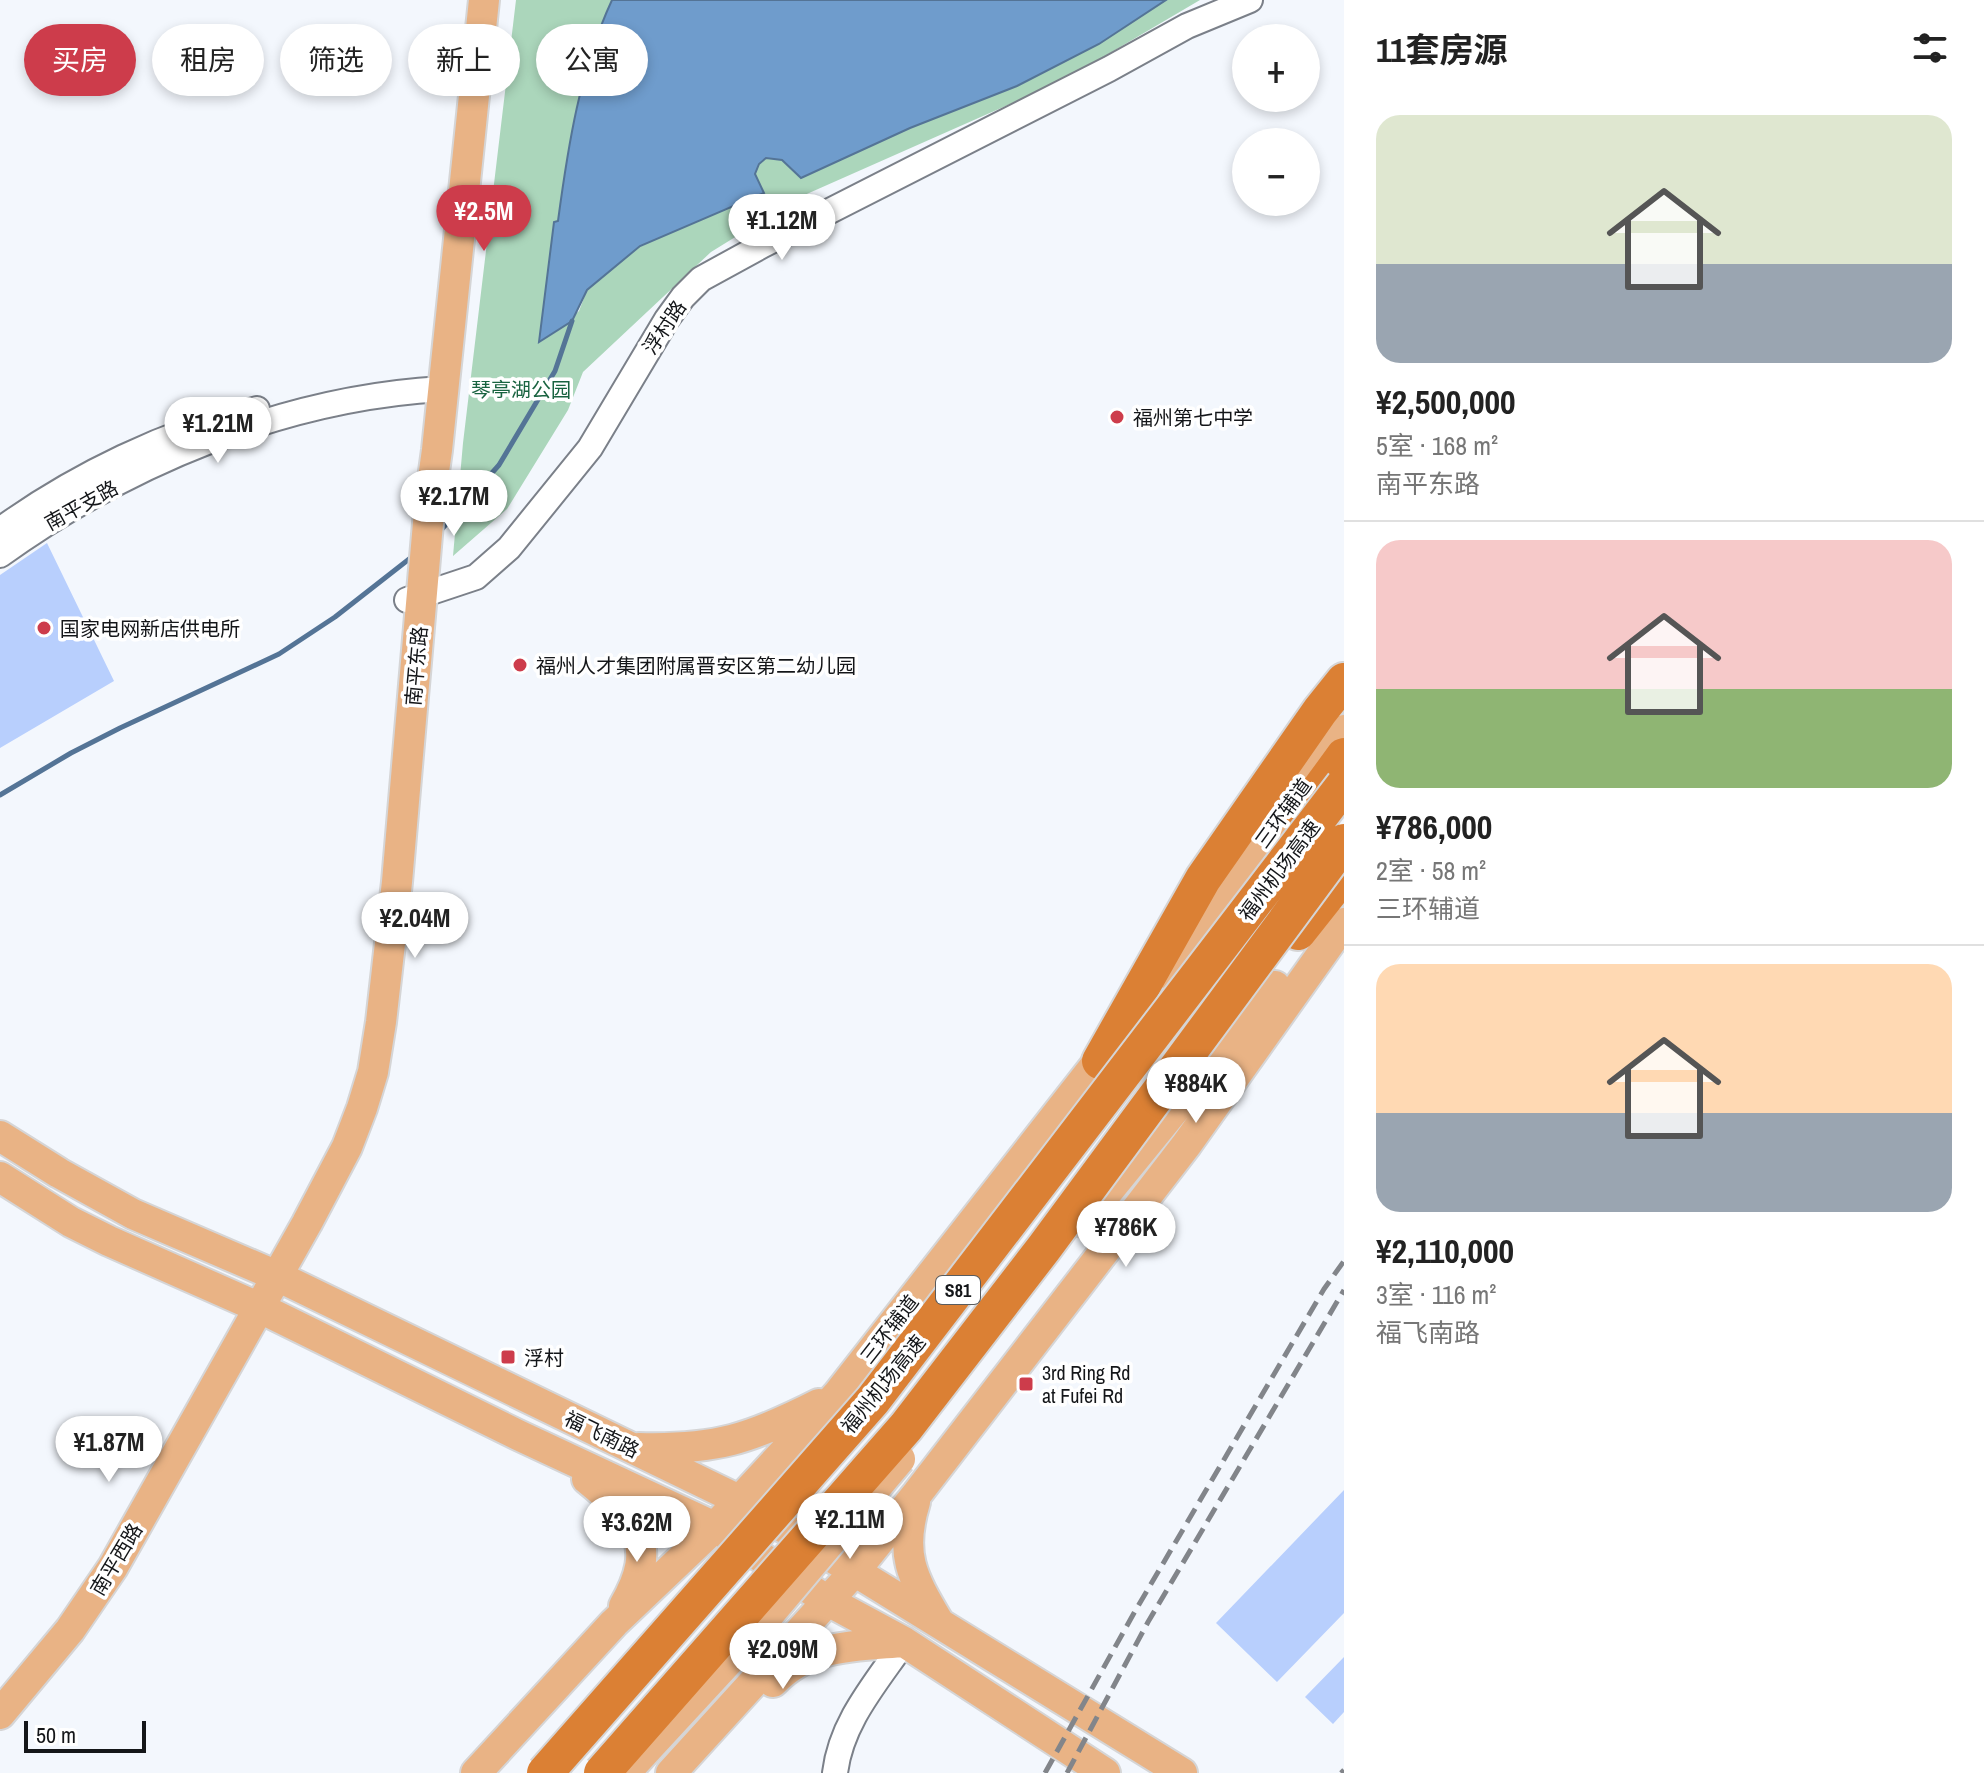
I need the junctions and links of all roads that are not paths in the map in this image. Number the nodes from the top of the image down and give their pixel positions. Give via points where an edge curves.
1 (467, 0) edge
2 (484, 0) edge
3 (1250, 0) edge
4 (435, 382) junction
5 (0, 530) edge
6 (0, 555) edge
7 (415, 589) junction
8 (1344, 681) edge
9 (1344, 730) edge
10 (1344, 756) edge
11 (1344, 785) edge
12 (1344, 842) edge
13 (1344, 874) edge
14 (1344, 922) edge
15 (1162, 1023) junction
16 (1100, 1061) junction
17 (0, 1136) edge
18 (0, 1177) edge
19 (1044, 1248) junction
20 (268, 1273) junction
21 (252, 1305) junction
22 (838, 1394) junction
23 (518, 1435) junction
24 (630, 1447) junction
25 (917, 1494) junction
26 (739, 1500) junction
27 (715, 1527) junction
28 (854, 1572) junction
29 (828, 1601) junction
30 (614, 1623) junction
31 (939, 1623) junction
32 (904, 1642) junction
33 (0, 1684) edge
34 (0, 1714) edge
35 (476, 1773) edge
36 (545, 1773) edge
37 (602, 1773) edge
38 (625, 1773) edge
39 (671, 1773) edge
40 (687, 1773) edge
41 (835, 1773) edge
42 (1105, 1773) edge
43 (1182, 1773) edge

1 - 4 main road, 南平东路
2 - 4 main road, 南平东路
3 - 7 street, 浮村路 via 1187,26 701,279 667,319 590,448 509,548 476,577
4 - 5 street, 南平支路 via 359,384 213,422 89,475
4 - 6 street, 南平支路 via 303,411 209,443 76,504
4 - 7 main road, 南平东路
7 - 20 main road, 南平东路 via 397,882 373,1072 347,1147
8 - 16 highway via 1203,879
9 - 16 main road, 三环辅道
10 - 15 highway, bridge
11 - 15 highway, 福州机场高速 / S81, bridge
12 - 19 highway, 福州机场高速 / S81, bridge
13 - 19 highway, bridge
14 - 25 main road via 1187,1144
14 - 38 main road, bridge via 1289,969 898,1462 746,1642
15 - 36 highway, 福州机场高速 / S81, bridge via 873,1400
16 - 22 main road, 三环辅道
17 - 20 main road, 福飞南路 via 133,1214
18 - 21 main road, 福飞南路 via 71,1222
19 - 37 highway, 福州机场高速 / S81, bridge via 906,1427
20 - 21 main road, 南平东路
20 - 24 main road, 福飞南路
21 - 23 main road, 福飞南路
21 - 33 main road, 南平西路 via 99,1557
21 - 34 main road, 南平西路 via 105,1579
22 - 24 main road via 742,1438 706,1447
22 - 26 main road, 三环辅道
23 - 27 main road, 福飞南路
23 - 30 main road via 586,1478 637,1530 643,1559 635,1587
24 - 26 main road, 福飞南路
25 - 28 main road
25 - 31 main road via 907,1554
26 - 27 main road, 三环辅道
26 - 28 main road, 福飞南路
27 - 29 main road, 福飞南路
27 - 30 main road, 三环辅道
28 - 29 main road
28 - 31 main road, 福飞南路
29 - 32 main road, 福飞南路
29 - 39 main road
30 - 35 main road, 三环辅道
31 - 43 main road, 福飞南路
32 - 40 main road via 832,1649 794,1662
32 - 41 street via 848,1725
32 - 42 main road, 福飞南路

